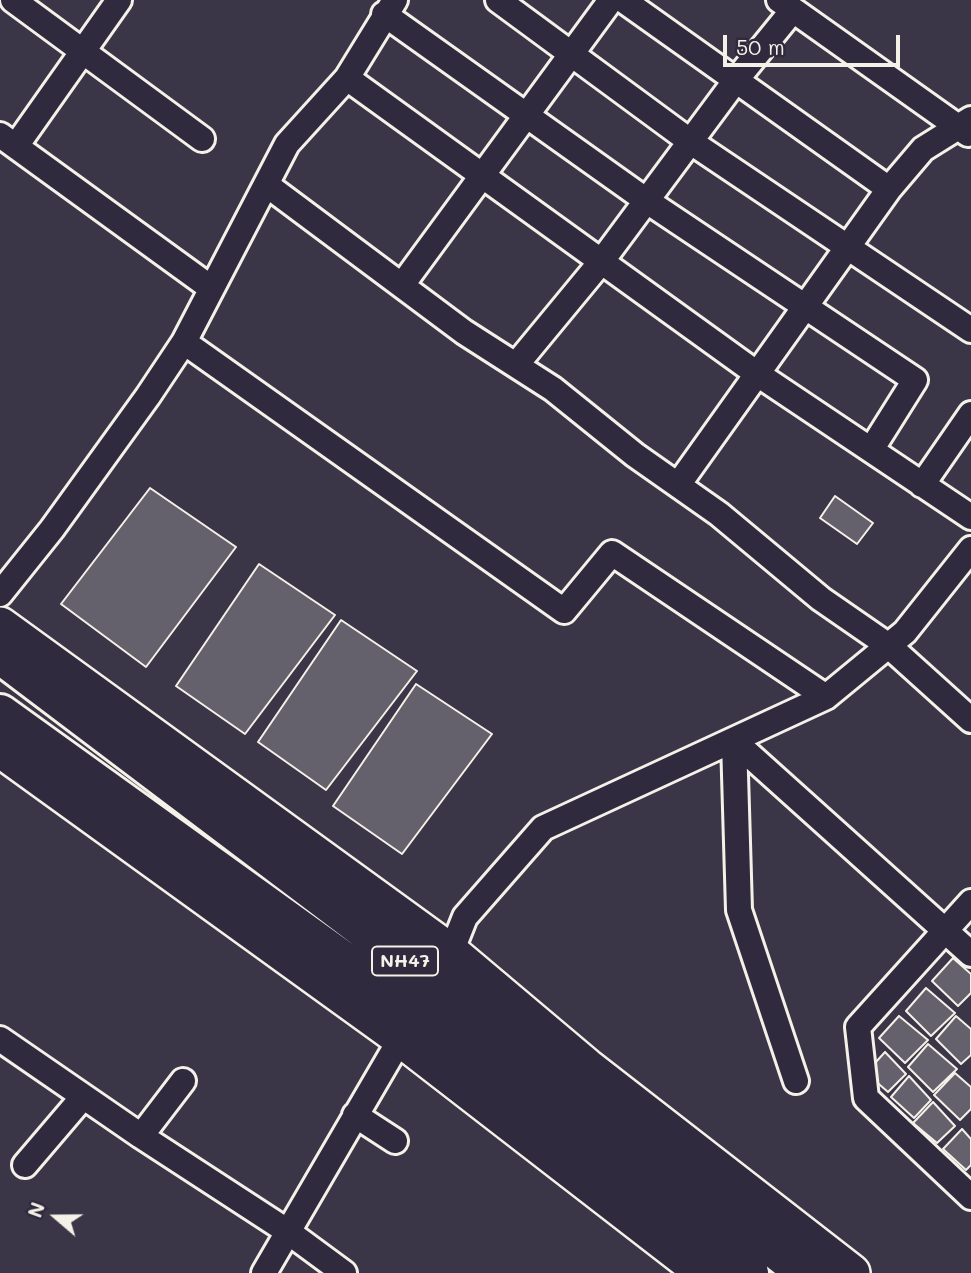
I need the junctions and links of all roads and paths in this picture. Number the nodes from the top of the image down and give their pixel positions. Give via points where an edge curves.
1 (13, 0) edge
2 (119, 0) edge
3 (498, 0) edge
4 (611, 0) edge
5 (623, 0) edge
6 (786, 5) edge
7 (389, 7) edge
8 (82, 52) junction
9 (571, 55) junction
10 (347, 78) junction
11 (736, 80) junction
12 (528, 116) junction
13 (966, 127) edge
14 (202, 139) dead end
15 (8, 141) edge
16 (691, 142) junction
17 (483, 177) junction
18 (267, 185) junction
19 (889, 189) junction
20 (646, 201) junction
21 (848, 246) junction
22 (601, 262) junction
23 (402, 285) junction
24 (211, 288) junction
25 (804, 309) junction
26 (971, 330) edge
27 (184, 342) junction
28 (516, 365) junction
29 (756, 373) junction
30 (971, 414) edge
31 (870, 450) junction
32 (678, 485) junction
33 (922, 485) junction
34 (971, 517) edge
35 (971, 549) edge
36 (0, 594) edge
37 (0, 626) edge
38 (889, 646) junction
39 (0, 654) edge
40 (826, 697) junction
41 (0, 714) edge
42 (971, 720) edge
43 (734, 741) junction
44 (0, 748) edge
45 (971, 902) edge
46 (944, 930) junction
47 (971, 954) edge
48 (426, 997) junction
49 (0, 1039) edge
50 (183, 1080) dead end
51 (796, 1081) dead end
52 (83, 1097) junction
53 (355, 1115) junction
54 (141, 1136) junction
55 (396, 1141) dead end
56 (25, 1165) dead end
57 (971, 1197) edge
58 (287, 1231) junction
59 (264, 1273) edge
60 (344, 1273) edge
61 (705, 1273) edge
62 (749, 1273) edge
63 (806, 1273) edge
64 (851, 1273) edge

1 - 8 street
2 - 8 street
3 - 9 street
4 - 9 street
5 - 11 street
6 - 11 street
6 - 13 street
7 - 10 street
7 - 12 street
8 - 14 street
8 - 15 street
9 - 12 street
9 - 16 street
10 - 17 street
10 - 18 street via 287,144
11 - 16 street
11 - 19 street
12 - 17 street
12 - 20 street
13 - 19 street via 923,149
15 - 24 street
16 - 20 street
16 - 21 street
17 - 22 street
17 - 23 street
18 - 23 street
18 - 24 street
19 - 21 street
20 - 22 street
20 - 25 street
21 - 25 street
21 - 26 street
22 - 28 street
22 - 29 street
23 - 28 street
24 - 27 street
25 - 29 street
25 - 31 street via 915,380
27 - 36 street via 68,507
27 - 40 street via 564,611 612,553
28 - 32 street
29 - 31 street
29 - 32 street
30 - 33 street
31 - 33 street
32 - 38 street via 821,599
33 - 34 street
35 - 38 street
37 - 48 street
38 - 40 street
38 - 42 street
39 - 48 highway, NH47
40 - 43 street
41 - 48 highway, NH47
43 - 46 street
43 - 48 street via 543,828 465,917
43 - 51 street via 739,910
44 - 48 street
45 - 46 street
46 - 47 street
46 - 57 street via 858,1027 866,1098
48 - 53 street
48 - 61 street
48 - 62 highway, NH47
48 - 63 highway, NH47
48 - 64 street via 586,1067
49 - 52 street
50 - 54 street
52 - 54 street
52 - 56 street
53 - 55 street
53 - 58 street
54 - 58 street
58 - 59 street
58 - 60 street

